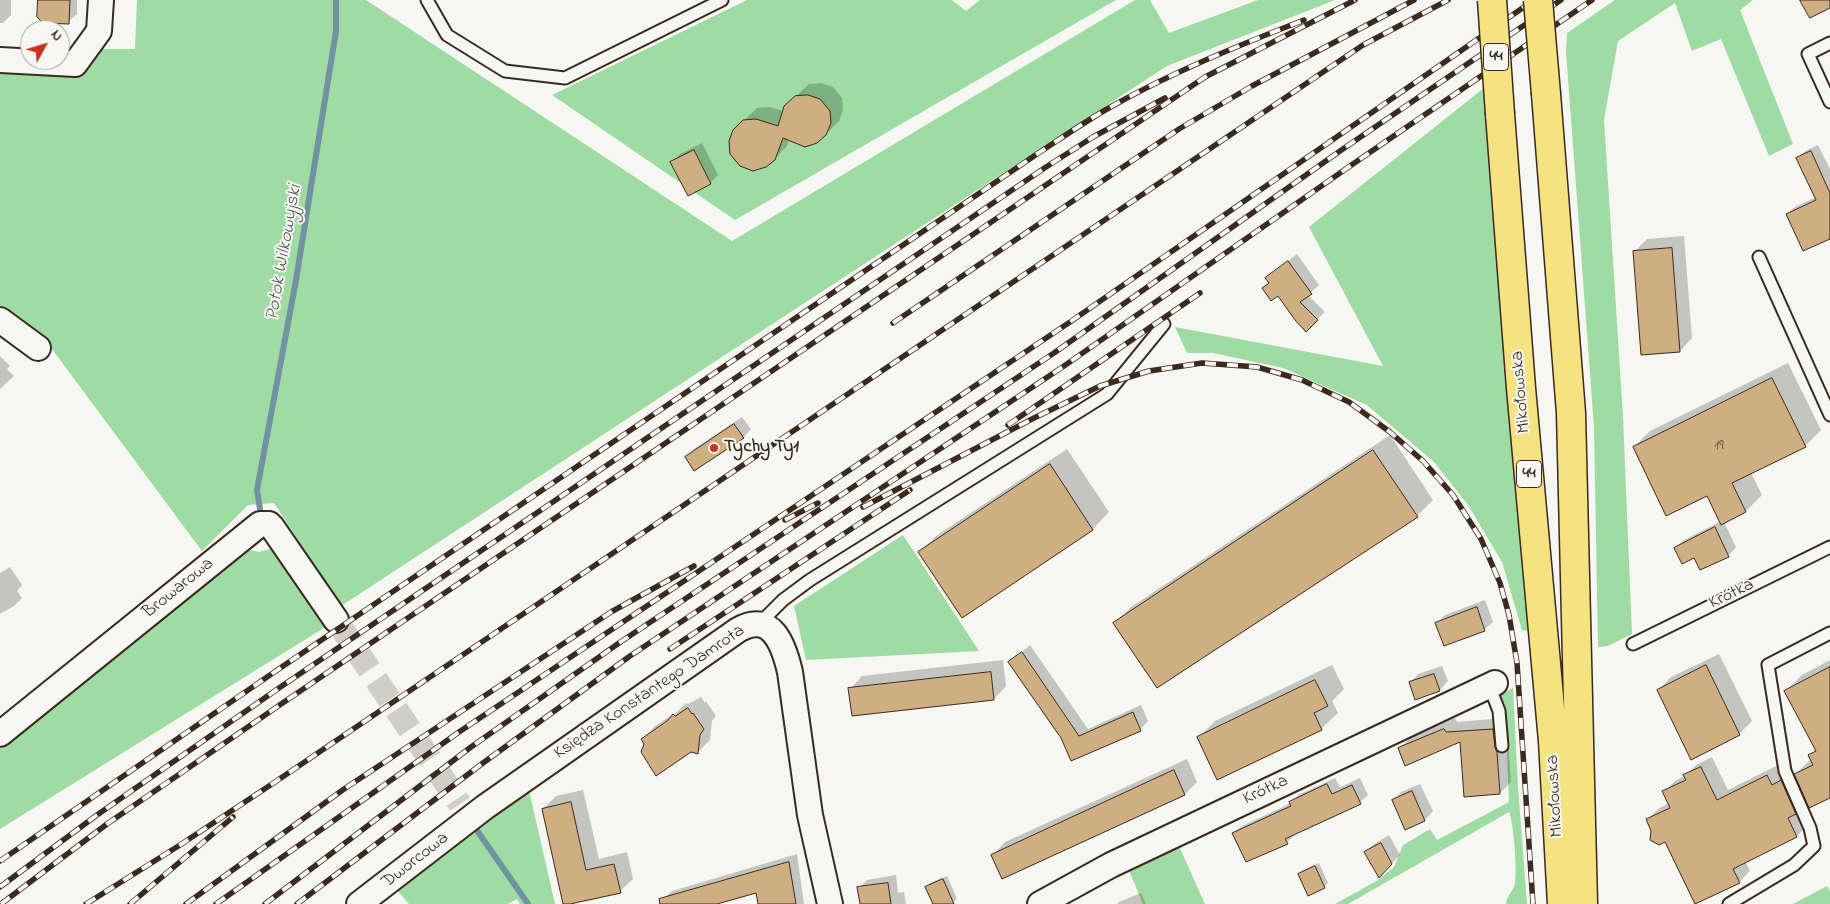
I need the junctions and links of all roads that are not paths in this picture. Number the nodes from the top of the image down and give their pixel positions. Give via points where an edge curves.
1 (101, 0) edge
2 (427, 0) edge
3 (722, 0) edge
4 (1492, 0) edge
5 (1538, 0) edge
6 (1830, 43) edge
7 (0, 60) edge
8 (1830, 102) edge
9 (1758, 257) dead end
10 (0, 320) edge
11 (1164, 324) dead end
12 (38, 348) dead end
13 (1830, 415) edge
14 (1830, 547) edge
15 (336, 620) tunnel mouth
16 (758, 625) junction
17 (1830, 633) edge
18 (1634, 644) dead end
19 (1492, 684) joint
20 (0, 734) edge
21 (1502, 746) dead end
22 (466, 811) joint
23 (359, 904) edge
24 (830, 904) edge
25 (1040, 904) edge
26 (1562, 904) edge
27 (1582, 904) edge
28 (1728, 904) edge

1 - 7 street via 99,31 75,64
2 - 3 lane via 447,35 505,71 565,78
4 - 26 main road, Mikołowska / 44, bridge via 1521,388 1553,741
5 - 27 main road, Mikołowska, bridge via 1570,413
6 - 8 lane via 1808,54
9 - 13 lane
10 - 12 street
11 - 16 lane via 1107,394 810,580 783,600
14 - 18 lane, Krótka
15 - 20 street, Browarowa via 272,527 260,524
16 - 22 street, Księdza Konstantego Damrota via 738,630 493,801
16 - 24 street, Księdza Konstantego Damrota via 774,632 787,658 810,815
17 - 28 lane via 1768,665 1785,771 1810,828 1814,846 1794,865
19 - 21 lane via 1499,711
19 - 25 street, Krótka via 1111,865
22 - 23 street, Dworcowa

